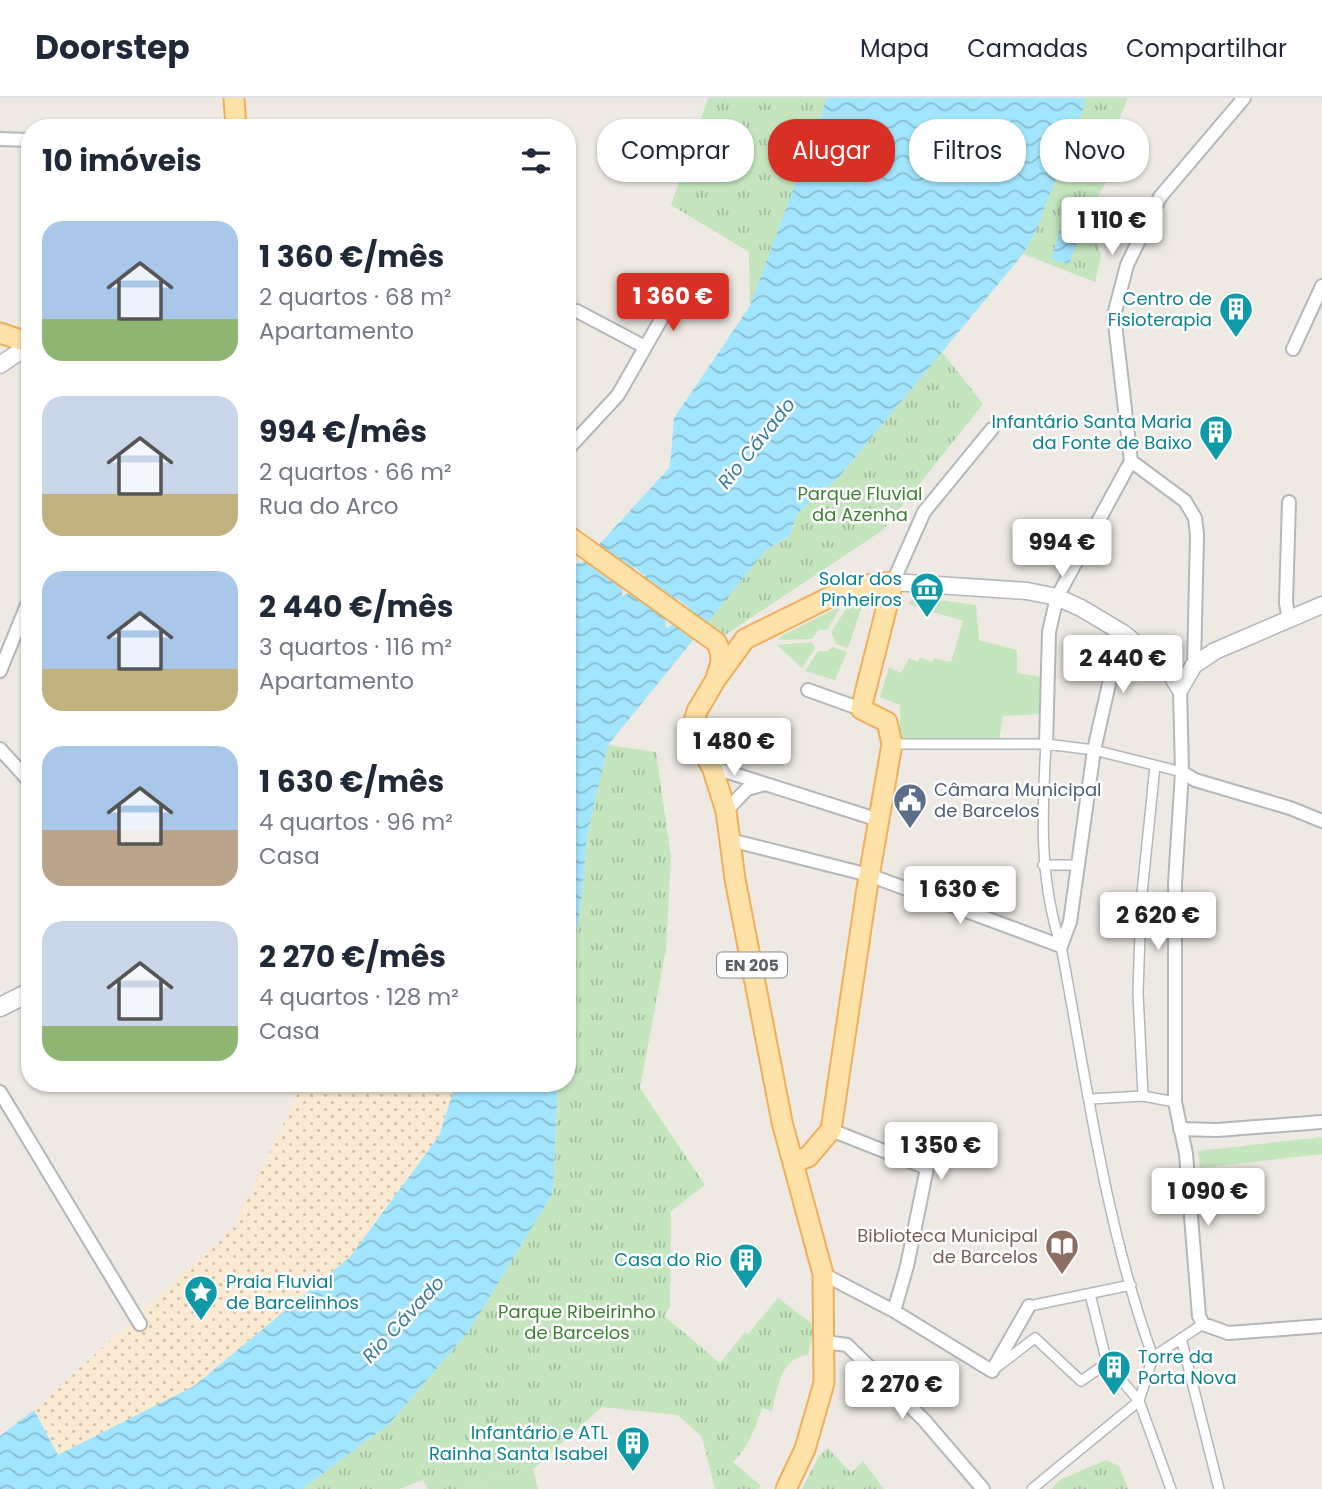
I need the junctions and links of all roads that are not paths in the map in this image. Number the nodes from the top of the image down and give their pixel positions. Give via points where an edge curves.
1 (234, 98) edge
2 (1244, 98) edge
3 (235, 119) edge
4 (0, 139) edge
5 (21, 140) edge
6 (645, 285) dead end
7 (1322, 286) edge
8 (576, 311) edge
9 (0, 333) edge
10 (21, 338) edge
11 (645, 347) junction
12 (21, 349) edge
13 (1293, 349) dead end
14 (0, 365) edge
15 (992, 429) dead end
16 (576, 440) edge
17 (1131, 461) junction
18 (1289, 502) dead end
19 (576, 541) edge
20 (893, 582) junction
21 (1057, 597) junction
22 (1322, 604) edge
23 (21, 620) edge
24 (1289, 620) junction
25 (1123, 633) junction
26 (745, 639) junction
27 (714, 640) junction
28 (1194, 665) junction
29 (0, 671) edge
30 (716, 679) junction
31 (1180, 689) junction
32 (808, 691) dead end
33 (861, 709) junction
34 (892, 744) junction
35 (1046, 744) junction
36 (0, 749) edge
37 (1094, 750) junction
38 (1155, 766) junction
39 (712, 767) junction
40 (21, 772) edge
41 (1182, 772) junction
42 (765, 784) junction
43 (726, 811) junction
44 (879, 820) junction
45 (1322, 821) edge
46 (730, 840) junction
47 (1044, 865) junction
48 (1079, 865) junction
49 (869, 875) junction
50 (1061, 946) junction
51 (21, 996) edge
52 (0, 1007) edge
53 (0, 1092) edge
54 (1143, 1096) junction
55 (1090, 1099) junction
56 (1175, 1102) junction
57 (1322, 1122) edge
58 (1180, 1129) junction
59 (831, 1130) junction
60 (793, 1163) junction
61 (823, 1274) junction
62 (1131, 1285) junction
63 (1090, 1294) junction
64 (1029, 1306) joint
65 (894, 1311) junction
66 (140, 1324) dead end
67 (1203, 1324) junction
68 (1322, 1326) edge
69 (1181, 1338) junction
70 (825, 1342) junction
71 (1153, 1357) junction
72 (1107, 1363) junction
73 (993, 1370) junction
74 (1139, 1401) junction
75 (786, 1488) edge
76 (983, 1489) edge
77 (1032, 1489) edge
78 (1171, 1489) edge
79 (1219, 1489) edge

1 - 3 main road
2 - 17 street via 1160,197 1126,265 1114,315
4 - 5 street
6 - 11 street via 671,302
7 - 13 street
8 - 11 street
9 - 10 main road
11 - 16 street via 618,395
12 - 14 street
15 - 20 street via 925,512
17 - 21 street
17 - 28 street via 1185,501 1195,518
18 - 24 street
19 - 27 main road
20 - 21 street
20 - 26 main road, EN 205 via 850,587
20 - 33 main road
21 - 25 street
21 - 35 street via 1049,632
22 - 24 street
23 - 29 street
24 - 28 street via 1215,651
25 - 31 street via 1168,670
25 - 37 street
26 - 27 main road, EN 205
26 - 30 main road, EN 205
27 - 30 main road, EN 205 via 722,653
28 - 31 street
30 - 39 main road, EN 205 via 694,722 699,746
31 - 41 street
32 - 33 street
33 - 34 main road via 887,722
34 - 35 street
34 - 44 main road
35 - 37 street
35 - 47 street
36 - 40 street
37 - 38 street
37 - 48 street
38 - 41 street
38 - 54 street via 1141,903 1138,993
39 - 42 street
39 - 43 main road, EN 205
41 - 45 street
41 - 56 street via 1175,883
42 - 43 street via 747,789
42 - 44 street
43 - 46 main road, EN 205
44 - 49 main road
46 - 49 street
46 - 60 main road, EN 205
47 - 48 street
47 - 50 street
48 - 50 street via 1070,922
49 - 50 street
49 - 59 main road
50 - 55 street
51 - 52 main road
53 - 66 street
54 - 55 street
54 - 56 street
55 - 62 street via 1101,1166
56 - 58 street
57 - 58 street
58 - 67 street
59 - 60 main road via 808,1157
59 - 65 street via 927,1168
60 - 61 main road, EN 205
61 - 65 street
61 - 70 main road, EN 205
62 - 63 street
62 - 71 street
63 - 64 street
63 - 72 street
64 - 73 street
65 - 73 street
67 - 68 street via 1227,1333
67 - 69 street
69 - 71 street
69 - 79 street
70 - 75 main road, EN 205 via 824,1383 805,1449
70 - 76 street via 848,1345 924,1420
71 - 74 street
72 - 73 street via 1081,1381 1035,1338
72 - 74 street
74 - 77 street
74 - 78 street

